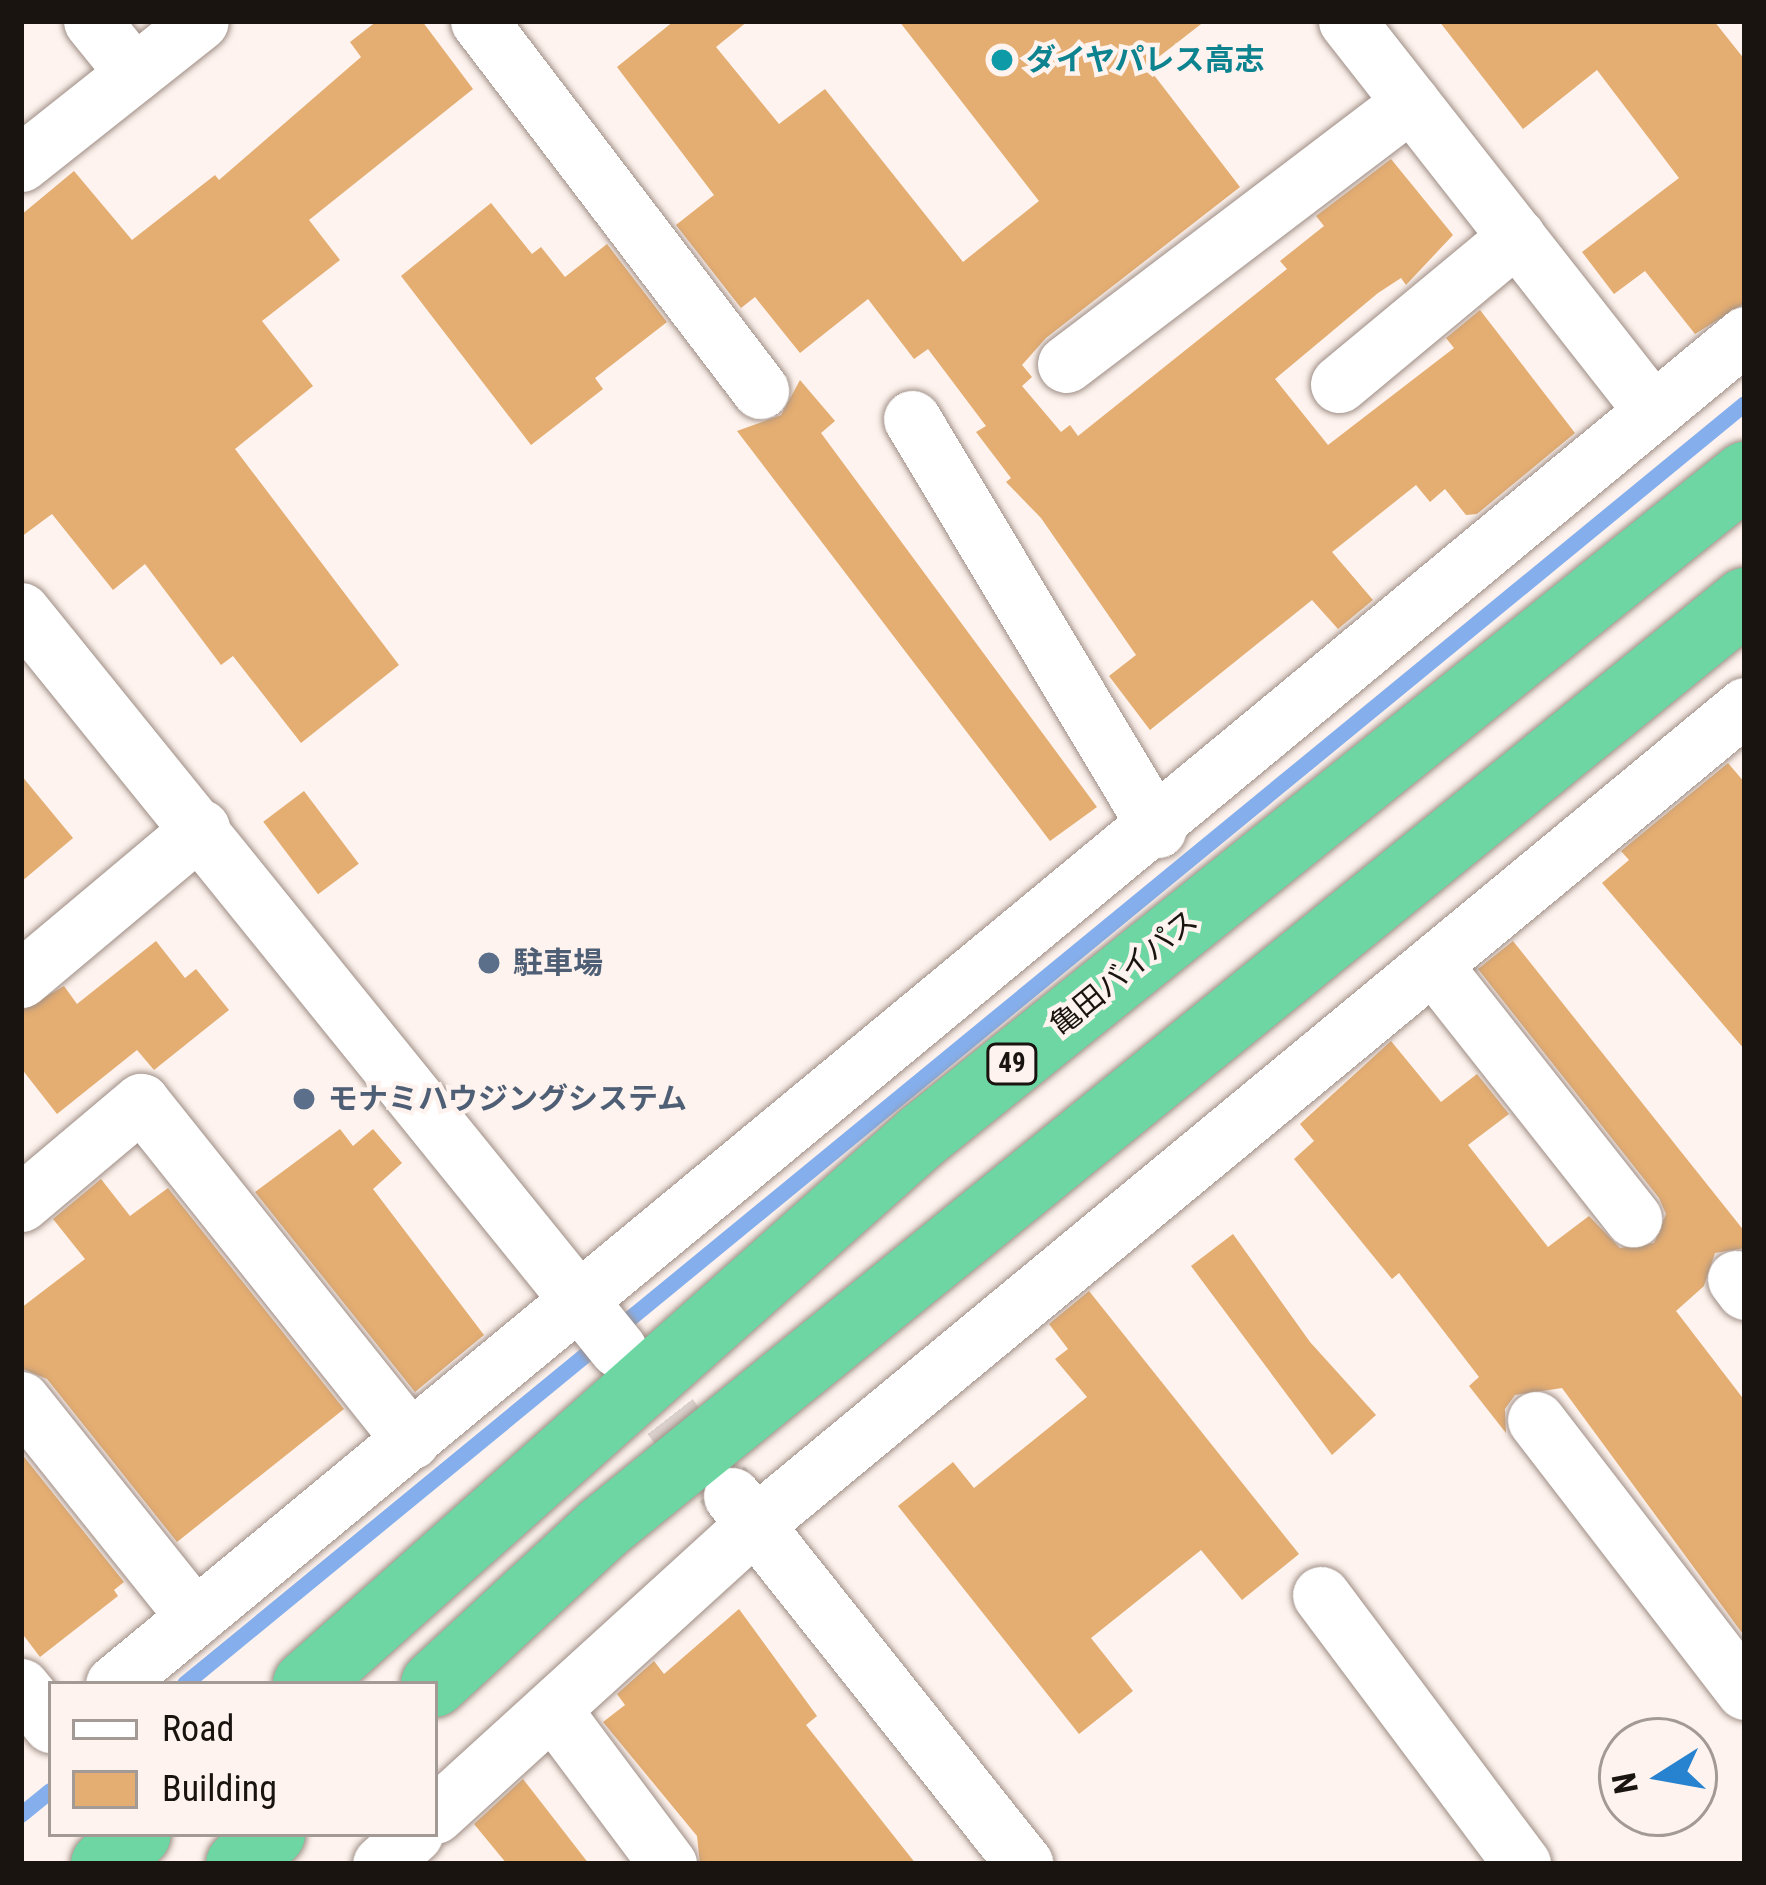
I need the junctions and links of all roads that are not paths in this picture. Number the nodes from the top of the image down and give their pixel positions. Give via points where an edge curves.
1 (92, 21) edge
2 (200, 21) edge
3 (479, 21) edge
4 (1347, 21) edge
5 (134, 73) junction
6 (1411, 102) junction
7 (21, 163) edge
8 (1516, 236) junction
9 (1745, 335) edge
10 (1066, 364) dead end
11 (1339, 384) dead end
12 (760, 390) dead end
13 (1650, 407) junction
14 (912, 418) dead end
15 (1745, 475) edge
16 (1745, 602) edge
17 (21, 610) edge
18 (1744, 709) edge
19 (201, 828) junction
20 (1156, 829) junction
21 (1433, 965) junction
22 (21, 979) edge
23 (21, 1203) edge
24 (1633, 1218) dead end
25 (599, 1323) junction
26 (21, 1400) edge
27 (1536, 1420) dead end
28 (411, 1440) junction
29 (743, 1510) junction
30 (1321, 1595) dead end
31 (195, 1617) junction
32 (118, 1681) edge
33 (309, 1681) edge
34 (437, 1681) edge
35 (21, 1687) edge
36 (1745, 1690) edge
37 (552, 1709) junction
38 (48, 1720) edge
39 (48, 1738) edge
40 (21, 1761) edge
41 (438, 1812) edge
42 (135, 1837) edge
43 (269, 1837) edge
44 (411, 1837) edge
45 (104, 1864) edge
46 (239, 1864) edge
47 (381, 1864) edge
48 (668, 1864) edge
49 (1025, 1864) edge
50 (1522, 1864) edge

1 - 5 street
2 - 5 street
3 - 12 street
4 - 6 street
5 - 7 street
6 - 8 street
6 - 10 street
8 - 11 street
8 - 13 street
9 - 13 street
13 - 20 street
14 - 20 street
15 - 33 highway, 亀田バイパス / 49 via 922,1136
16 - 34 highway via 603,1528
17 - 19 street
18 - 21 street
19 - 22 street
19 - 25 street
20 - 25 street
21 - 24 street
21 - 29 street
23 - 28 street via 141,1102
25 - 28 street
26 - 31 street
27 - 36 street
28 - 31 street
29 - 37 street
29 - 49 street
30 - 50 street
31 - 32 street
35 - 38 street
37 - 41 street
37 - 48 street
39 - 40 street
42 - 45 highway
43 - 46 highway
44 - 47 street

